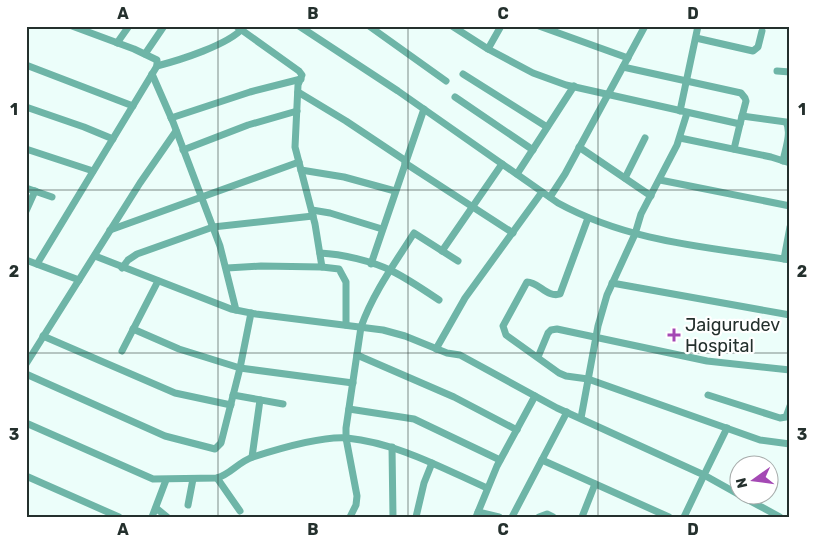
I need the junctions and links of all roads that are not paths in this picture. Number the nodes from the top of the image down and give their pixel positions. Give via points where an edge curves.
1 (72, 26) edge
2 (129, 26) edge
3 (164, 26) edge
4 (299, 26) edge
5 (369, 26) edge
6 (452, 26) edge
7 (539, 26) edge
8 (645, 26) edge
9 (698, 26) edge
10 (240, 27) edge
11 (498, 27) edge
12 (762, 31) dead end
13 (696, 38) junction
14 (117, 43) junction
15 (488, 48) junction
16 (145, 54) junction
17 (628, 58) junction
18 (26, 66) edge
19 (157, 66) junction
20 (623, 67) junction
21 (777, 71) dead end
22 (790, 72) edge
23 (152, 74) junction
24 (463, 74) dead end
25 (301, 79) junction
26 (446, 81) dead end
27 (686, 82) junction
28 (574, 86) junction
29 (298, 92) junction
30 (608, 94) junction
31 (455, 97) dead end
32 (133, 106) junction
33 (26, 107) edge
34 (424, 109) junction
35 (297, 111) junction
36 (683, 112) junction
37 (742, 116) junction
38 (171, 118) junction
39 (740, 124) junction
40 (547, 127) junction
41 (176, 130) junction
42 (645, 138) dead end
43 (680, 138) junction
44 (113, 139) junction
45 (580, 147) junction
46 (26, 149) edge
47 (734, 149) junction
48 (183, 150) junction
49 (533, 150) junction
50 (405, 162) junction
51 (786, 162) edge
52 (502, 164) junction
53 (300, 166) junction
54 (93, 172) junction
55 (517, 174) junction
56 (625, 178) junction
57 (660, 180) junction
58 (26, 188) edge
59 (35, 191) junction
60 (395, 191) junction
61 (542, 192) junction
62 (651, 196) junction
63 (52, 197) dead end
64 (201, 197) junction
65 (550, 197) junction
66 (473, 206) junction
67 (790, 206) edge
68 (26, 211) edge
69 (312, 213) junction
70 (588, 218) junction
71 (213, 227) junction
72 (790, 227) edge
73 (382, 229) junction
74 (110, 230) junction
75 (513, 233) junction
76 (634, 234) junction
77 (442, 251) junction
78 (320, 253) junction
79 (95, 256) junction
80 (787, 259) edge
81 (26, 260) edge
82 (458, 261) dead end
83 (37, 264) junction
84 (371, 264) junction
85 (322, 267) junction
86 (122, 268) junction
87 (227, 268) junction
88 (391, 271) junction
89 (78, 280) junction
90 (158, 281) junction
91 (612, 282) junction
92 (439, 300) dead end
93 (236, 310) junction
94 (251, 313) junction
95 (790, 315) edge
96 (346, 325) junction
97 (361, 327) junction
98 (133, 330) junction
99 (43, 336) junction
100 (596, 338) junction
101 (436, 349) junction
102 (122, 350) dead end
103 (357, 354) junction
104 (538, 357) junction
105 (26, 364) edge
106 (240, 368) junction
107 (790, 370) edge
108 (26, 374) edge
109 (588, 379) junction
110 (353, 383) junction
111 (708, 394) dead end
112 (233, 395) junction
113 (536, 396) junction
114 (260, 400) junction
115 (283, 404) dead end
116 (231, 405) junction
117 (790, 406) edge
118 (349, 409) junction
119 (567, 412) junction
120 (580, 418) junction
121 (26, 423) edge
122 (727, 428) junction
123 (516, 430) junction
124 (346, 438) junction
125 (790, 444) edge
126 (392, 447) junction
127 (252, 457) junction
128 (500, 460) junction
129 (542, 460) junction
130 (432, 463) junction
131 (704, 475) junction
132 (26, 476) edge
133 (217, 478) junction
134 (194, 479) junction
135 (166, 480) junction
136 (595, 484) junction
137 (487, 488) junction
138 (728, 488) edge
139 (188, 505) dead end
140 (760, 506) edge
141 (156, 508) junction
142 (240, 511) dead end
143 (477, 514) edge
144 (119, 517) edge
145 (152, 517) edge
146 (167, 517) edge
147 (350, 517) edge
148 (393, 517) edge
149 (416, 517) edge
150 (499, 517) edge
151 (512, 517) edge
152 (539, 517) edge
153 (553, 517) edge
154 (582, 517) edge
155 (669, 517) edge
156 (684, 517) edge
157 (780, 517) edge

1 - 14 street
2 - 14 street
3 - 16 street
4 - 34 street
5 - 26 street
6 - 15 street
7 - 17 street
8 - 17 street
9 - 13 street
10 - 19 street via 230,38
10 - 25 street via 299,70
11 - 15 street
12 - 13 street via 758,47 753,51
13 - 27 street
14 - 16 street
15 - 28 street via 533,73
16 - 19 street via 157,60
17 - 20 street
18 - 32 street
19 - 23 street
20 - 27 street
20 - 30 street
21 - 22 street
23 - 32 street
23 - 38 street
24 - 40 street
25 - 29 street
25 - 38 street
27 - 36 street
27 - 37 street via 744,95 746,102
28 - 30 street
28 - 40 street
29 - 35 street
29 - 50 street
30 - 36 street
30 - 45 street
31 - 49 street
32 - 44 street
33 - 44 street
34 - 50 street
34 - 52 street
35 - 48 street via 248,125
35 - 53 street via 295,147
36 - 39 street
36 - 43 street
37 - 39 street
37 - 51 street via 786,122 789,126
38 - 41 street
39 - 47 street
40 - 49 street
41 - 48 street
41 - 74 street
42 - 56 street
43 - 47 street
43 - 57 street
44 - 54 street
45 - 56 street
45 - 65 street
46 - 54 street
47 - 51 street
48 - 64 street
49 - 55 street
50 - 60 street
50 - 66 street
52 - 55 street
52 - 66 street
53 - 60 street
53 - 64 street
53 - 69 street
54 - 83 street
55 - 61 street
56 - 62 street
57 - 62 street
57 - 67 street
58 - 59 street
59 - 63 street
59 - 68 street
60 - 73 street
61 - 65 street
61 - 75 street
62 - 76 street
64 - 71 street
64 - 74 street
65 - 70 street
66 - 75 street
66 - 77 street
69 - 71 street
69 - 73 street via 330,213
69 - 78 street
70 - 76 street
70 - 104 street via 560,294 553,295 527,282 503,326 506,335
71 - 86 street via 137,254
71 - 87 street
72 - 80 street
73 - 84 street
74 - 79 street
75 - 101 street via 465,298
76 - 80 street
76 - 91 street
77 - 82 street
77 - 88 street via 414,233
78 - 84 street
78 - 85 street
79 - 86 street
79 - 89 street
81 - 83 street
83 - 89 street
84 - 88 street
85 - 87 street
85 - 96 street via 339,269 344,276
86 - 90 street
87 - 93 street
88 - 92 street
88 - 97 street
89 - 99 street
90 - 93 street
90 - 98 street
91 - 95 street
91 - 100 street
93 - 94 street
94 - 96 street
94 - 106 street
96 - 97 street
97 - 101 street via 405,336
97 - 103 street
98 - 102 street
98 - 106 street via 178,349
99 - 105 street
99 - 116 street via 175,393
100 - 104 street via 554,329 548,333
100 - 107 street via 707,360
100 - 109 street
101 - 113 street via 460,355
103 - 110 street
103 - 123 street via 454,397
104 - 109 street via 566,376
106 - 110 street
106 - 112 street
108 - 116 street via 165,436 215,449 221,443
109 - 120 street
109 - 122 street
110 - 118 street
111 - 117 street via 780,418 786,418
112 - 114 street
112 - 116 street
113 - 119 street
113 - 123 street
114 - 115 street
114 - 127 street
118 - 124 street
118 - 128 street via 414,419
119 - 120 street
119 - 129 street
120 - 131 street
121 - 135 street via 147,477
122 - 125 street via 771,442
122 - 131 street
123 - 128 street
124 - 126 street
124 - 127 street via 326,439
124 - 147 street via 357,496
126 - 130 street
126 - 148 street
127 - 133 street
128 - 137 street
129 - 136 street
129 - 151 street
130 - 137 street
130 - 149 street
131 - 138 street
131 - 156 street
132 - 144 street
133 - 134 street
133 - 142 street
134 - 135 street
134 - 139 street
135 - 141 street
136 - 154 street
136 - 155 street
137 - 143 street
140 - 157 street
141 - 145 street
141 - 146 street
143 - 150 street
152 - 153 street via 547,514

